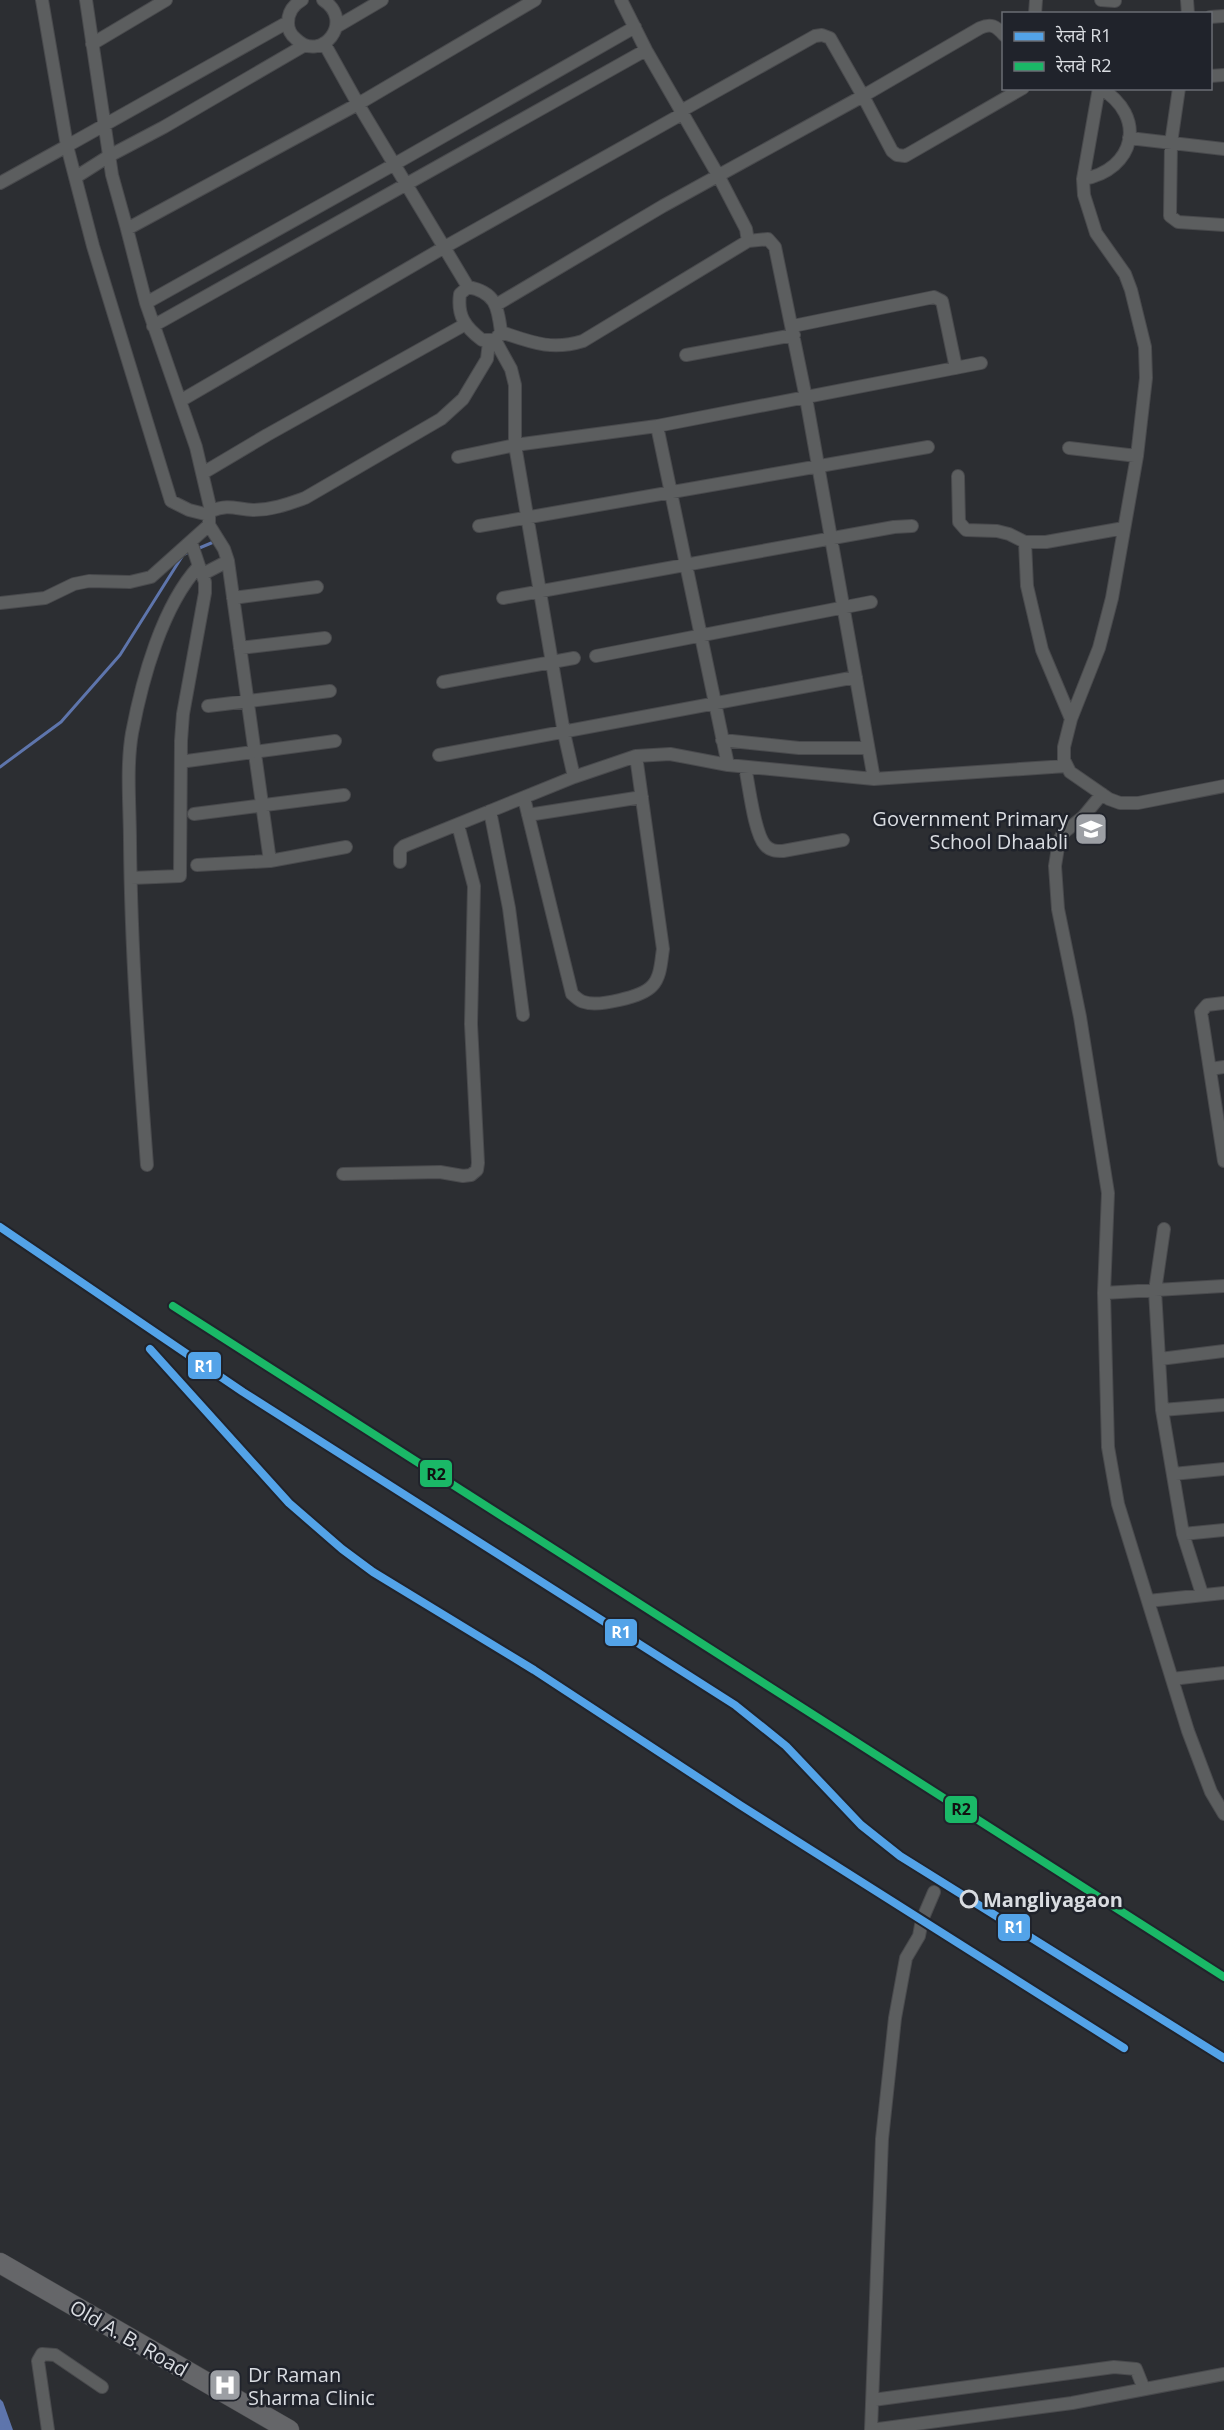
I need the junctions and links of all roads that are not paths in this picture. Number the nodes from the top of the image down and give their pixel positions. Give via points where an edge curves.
1 (42, 0) edge
2 (86, 0) edge
3 (166, 0) edge
4 (302, 0) edge
5 (323, 0) edge
6 (382, 0) edge
7 (535, 0) edge
8 (621, 0) edge
9 (1101, 0) edge
10 (1115, 0) edge
11 (288, 22) junction
12 (336, 27) junction
13 (635, 27) junction
14 (1002, 33) edge
15 (324, 43) junction
16 (92, 44) junction
17 (304, 45) junction
18 (646, 50) junction
19 (1020, 90) edge
20 (1100, 90) edge
21 (1104, 90) edge
22 (1179, 90) edge
23 (863, 96) junction
24 (357, 104) junction
25 (681, 112) junction
26 (104, 126) junction
27 (1129, 138) junction
28 (1171, 143) junction
29 (68, 146) junction
30 (1224, 149) edge
31 (109, 156) junction
32 (393, 165) junction
33 (718, 175) junction
34 (76, 177) junction
35 (1083, 179) junction
36 (0, 183) edge
37 (405, 184) junction
38 (1224, 225) edge
39 (127, 229) junction
40 (751, 241) junction
41 (443, 248) junction
42 (468, 287) junction
43 (146, 303) junction
44 (496, 305) junction
45 (464, 325) junction
46 (153, 326) junction
47 (793, 330) junction
48 (495, 338) junction
49 (686, 355) dead end
50 (981, 363) dead end
51 (956, 368) junction
52 (806, 398) junction
53 (180, 401) junction
54 (657, 426) junction
55 (515, 445) junction
56 (928, 447) dead end
57 (1069, 448) dead end
58 (1137, 456) junction
59 (458, 457) dead end
60 (818, 466) junction
61 (203, 473) junction
62 (958, 476) dead end
63 (670, 491) junction
64 (527, 518) junction
65 (211, 522) junction
66 (479, 526) dead end
67 (912, 526) dead end
68 (1124, 528) junction
69 (830, 540) junction
70 (1025, 542) junction
71 (226, 555) junction
72 (196, 557) junction
73 (684, 564) junction
74 (317, 587) dead end
75 (540, 589) junction
76 (233, 598) junction
77 (503, 598) dead end
78 (871, 602) dead end
79 (0, 603) edge
80 (843, 606) junction
81 (700, 636) junction
82 (326, 638) dead end
83 (240, 648) junction
84 (596, 656) dead end
85 (574, 658) dead end
86 (553, 661) junction
87 (856, 677) junction
88 (444, 682) dead end
89 (330, 691) dead end
90 (247, 702) junction
91 (714, 705) junction
92 (208, 706) dead end
93 (1071, 719) junction
94 (564, 733) junction
95 (722, 740) junction
96 (335, 741) dead end
97 (868, 748) junction
98 (255, 750) junction
99 (439, 755) dead end
100 (636, 756) junction
101 (187, 761) dead end
102 (728, 765) junction
103 (1066, 766) junction
104 (745, 767) junction
105 (574, 777) junction
106 (874, 779) junction
107 (1224, 786) edge
108 (1102, 794) junction
109 (344, 795) dead end
110 (642, 797) junction
111 (524, 798) junction
112 (263, 805) junction
113 (490, 811) junction
114 (194, 814) dead end
115 (528, 815) junction
116 (458, 825) junction
117 (843, 840) dead end
118 (346, 847) dead end
119 (270, 861) junction
120 (400, 862) dead end
121 (197, 865) dead end
122 (131, 878) junction
123 (1224, 1003) edge
124 (523, 1015) dead end
125 (1224, 1067) edge
126 (1210, 1069) junction
127 (1222, 1130) edge
128 (1224, 1161) edge
129 (147, 1165) dead end
130 (343, 1174) dead end
131 (1164, 1228) dead end
132 (1224, 1286) edge
133 (1155, 1291) junction
134 (1104, 1293) junction
135 (1224, 1351) edge
136 (1160, 1359) junction
137 (1224, 1405) edge
138 (1162, 1410) junction
139 (1224, 1469) edge
140 (1173, 1474) junction
141 (1224, 1530) edge
142 (1183, 1534) junction
143 (1224, 1593) edge
144 (1202, 1594) junction
145 (1148, 1601) junction
146 (1224, 1673) edge
147 (1172, 1679) junction
148 (1224, 1814) edge
149 (934, 1892) dead end
150 (0, 2263) edge
151 (0, 2274) edge
152 (1224, 2374) edge
153 (102, 2387) dead end
154 (1144, 2389) junction
155 (873, 2400) junction
156 (48, 2430) edge
157 (265, 2430) edge
158 (289, 2430) edge
159 (871, 2430) edge

1 - 29 street
2 - 16 street
3 - 16 street
4 - 11 street via 292,8
5 - 12 street via 334,10
6 - 12 street
7 - 24 street
8 - 13 street
9 - 10 street
11 - 17 street via 292,36
11 - 26 street
12 - 15 street
13 - 18 street
13 - 32 street
14 - 23 street via 988,24
15 - 17 street
15 - 24 street
16 - 26 street
17 - 31 street
18 - 25 street
18 - 37 street
19 - 23 street via 905,156 892,151
20 - 35 street
21 - 27 street via 1123,107 1129,122
22 - 28 street
23 - 25 street via 830,38 822,35
23 - 33 street
24 - 32 street
24 - 39 street
25 - 33 street
25 - 41 street
26 - 29 street
26 - 31 street
27 - 28 street
27 - 35 street via 1114,167
28 - 30 street
28 - 38 street via 1170,216 1178,222
29 - 34 street
29 - 36 street
31 - 34 street
31 - 39 street
32 - 37 street
32 - 43 street
33 - 40 street
33 - 44 street
34 - 65 street via 93,246 171,501
35 - 58 street via 1087,212 1096,233 1125,274 1145,347 1146,378
37 - 41 street
37 - 46 street
39 - 43 street
40 - 47 street via 768,239 775,247
40 - 48 street via 583,341 566,347
41 - 42 street
41 - 53 street
42 - 44 street via 482,290
42 - 45 street via 460,294 458,307
43 - 46 street
44 - 48 street
45 - 48 street via 482,340
45 - 61 street
46 - 53 street
47 - 49 street
47 - 51 street via 939,298
47 - 52 street
48 - 55 street via 511,369 514,385
48 - 65 street via 463,399 441,419 305,498 281,507 254,510 223,506
50 - 51 street
51 - 52 street
52 - 54 street
52 - 60 street
53 - 61 street
54 - 55 street
54 - 63 street
55 - 59 street
55 - 64 street
56 - 60 street
57 - 58 street
58 - 68 street
60 - 63 street
60 - 69 street
61 - 65 street
62 - 70 street via 961,527 997,531
63 - 64 street
63 - 73 street
64 - 66 street
64 - 75 street
65 - 71 street
65 - 72 street
67 - 69 street
68 - 70 street
68 - 93 street via 1099,648
69 - 73 street
69 - 80 street
70 - 93 street via 1027,585 1042,650
71 - 72 street
71 - 76 street
72 - 79 street via 130,582 89,580 45,598
72 - 122 street via 170,610 145,677 132,735
72 - 122 street via 205,593 183,714 180,876
73 - 75 street
73 - 81 street
74 - 76 street
75 - 77 street
75 - 86 street
76 - 83 street
78 - 80 street
80 - 81 street
80 - 87 street
81 - 84 street
81 - 91 street
82 - 83 street
83 - 90 street
85 - 86 street
86 - 88 street
86 - 94 street
87 - 91 street
87 - 97 street
89 - 90 street
90 - 92 street
90 - 98 street
91 - 94 street
91 - 95 street
93 - 103 street via 1064,747
94 - 99 street
94 - 105 street
95 - 97 street via 800,748
95 - 102 street
96 - 98 street
97 - 106 street
98 - 101 street
98 - 112 street
100 - 102 street via 670,754
100 - 105 street
100 - 110 street
102 - 104 street
103 - 106 street
103 - 108 street
104 - 106 street
104 - 117 street via 759,835 766,846 783,851
105 - 111 street
107 - 108 street via 1138,803 1120,803
108 - 134 street via 1063,833 1055,866 1058,909 1108,1193
109 - 112 street
110 - 115 street
110 - 115 street via 663,950 660,969 654,984 645,992 598,1004 582,1002 572,994
111 - 113 street
111 - 115 street
112 - 114 street
112 - 119 street
113 - 116 street
113 - 124 street via 509,908
116 - 120 street via 404,846
116 - 130 street via 474,886 471,1024 477,1170 463,1176 440,1172
118 - 119 street
119 - 121 street
122 - 129 street
123 - 126 street via 1207,1005 1201,1012
125 - 126 street
126 - 127 street
127 - 128 street
131 - 133 street
132 - 133 street
133 - 134 street
133 - 136 street
134 - 145 street via 1108,1447 1118,1504
135 - 136 street
136 - 138 street
137 - 138 street
138 - 140 street
139 - 140 street
140 - 142 street
141 - 142 street
142 - 144 street
143 - 144 street
144 - 145 street
145 - 147 street
146 - 147 street
147 - 148 street via 1211,1792
149 - 155 street via 919,1936 906,1958 895,2018 882,2139
150 - 158 main road, Old A. B. Road
151 - 157 main road, Old A. B. Road
152 - 154 street
153 - 156 street via 55,2355 42,2354 38,2361
154 - 155 street via 1136,2368 1114,2367
154 - 159 street
155 - 159 street

